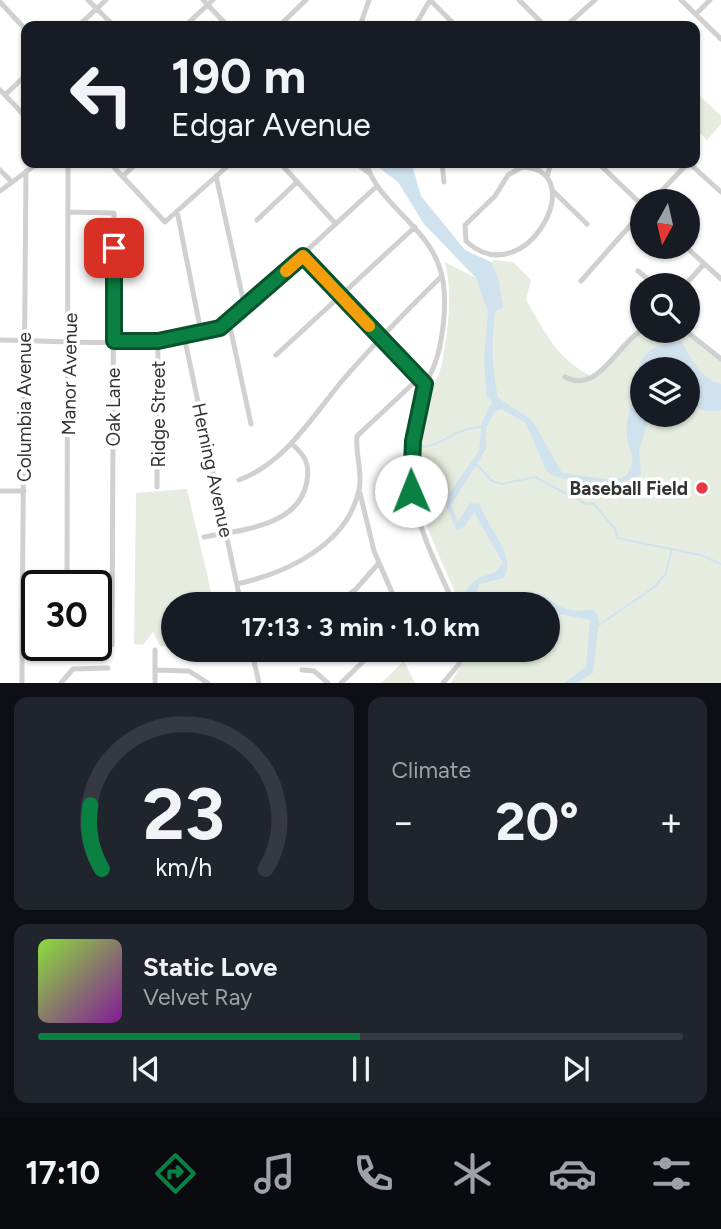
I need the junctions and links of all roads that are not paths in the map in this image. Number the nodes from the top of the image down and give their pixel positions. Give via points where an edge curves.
1 (88, 0) edge
2 (106, 0) edge
3 (306, 0) edge
4 (369, 0) edge
5 (430, 0) edge
6 (519, 0) edge
7 (594, 0) edge
8 (681, 0) edge
9 (710, 0) edge
10 (0, 2) edge
11 (207, 2) edge
12 (97, 9) junction
13 (696, 14) junction
14 (84, 21) edge
15 (109, 21) edge
16 (190, 21) edge
17 (224, 21) edge
18 (289, 21) edge
19 (362, 21) edge
20 (418, 21) edge
21 (451, 21) edge
22 (540, 21) edge
23 (571, 21) edge
24 (21, 25) edge
25 (721, 38) edge
26 (21, 78) edge
27 (1, 92) edge
28 (21, 112) edge
29 (30, 168) edge
30 (68, 168) edge
31 (115, 168) edge
32 (132, 168) edge
33 (225, 168) edge
34 (285, 168) edge
35 (362, 168) edge
36 (368, 168) edge
37 (443, 168) edge
38 (521, 168) edge
39 (532, 168) edge
40 (548, 168) edge
41 (603, 168) edge
42 (684, 168) edge
43 (695, 168) edge
44 (0, 170) edge
45 (26, 171) junction
46 (369, 173) junction
47 (123, 176) junction
48 (216, 176) junction
49 (548, 179) junction
50 (12, 182) junction
51 (298, 182) junction
52 (444, 182) dead end
53 (377, 186) junction
54 (664, 189) edge
55 (0, 191) edge
56 (721, 192) edge
57 (630, 194) edge
58 (177, 211) junction
59 (70, 212) junction
60 (257, 220) dead end
61 (336, 224) junction
62 (587, 224) dead end
63 (630, 226) edge
64 (415, 227) junction
65 (303, 256) junction
66 (699, 259) edge
67 (704, 264) junction
68 (638, 271) dead end
69 (640, 273) edge
70 (696, 273) edge
71 (442, 276) junction
72 (721, 279) edge
73 (582, 281) dead end
74 (340, 296) junction
75 (245, 308) junction
76 (229, 322) junction
77 (201, 332) junction
78 (184, 336) junction
79 (381, 338) junction
80 (0, 340) edge
81 (25, 340) junction
82 (69, 340) junction
83 (114, 341) junction
84 (158, 341) junction
85 (630, 342) edge
86 (700, 342) edge
87 (276, 355) dead end
88 (721, 359) edge
89 (565, 377) dead end
90 (419, 378) junction
91 (425, 384) junction
92 (251, 424) dead end
93 (292, 444) junction
94 (239, 481) dead end
95 (158, 487) dead end
96 (359, 490) junction
97 (0, 491) edge
98 (24, 491) junction
99 (226, 533) junction
100 (204, 537) dead end
101 (379, 564) junction
102 (67, 570) edge
103 (237, 584) junction
104 (239, 592) edge
105 (352, 592) edge
106 (392, 592) edge
107 (448, 592) edge
108 (112, 645) dead end
109 (155, 650) dead end
110 (254, 662) edge
111 (363, 662) edge
112 (460, 662) edge
113 (108, 668) dead end
114 (155, 670) junction
115 (302, 670) dead end
116 (22, 683) edge
117 (61, 683) edge
118 (155, 683) edge
119 (208, 683) edge
120 (259, 683) edge
121 (328, 683) edge
122 (341, 683) edge
123 (443, 683) edge

1 - 12 street
2 - 12 street
3 - 18 street
4 - 19 street
5 - 20 street
5 - 21 street
6 - 22 street
7 - 23 street
8 - 13 street
9 - 13 street
10 - 24 street
11 - 16 street
11 - 17 street
12 - 14 street
12 - 15 street
13 - 25 street
26 - 27 street
27 - 28 street
29 - 45 street
30 - 59 street, Manor Avenue
31 - 47 street
32 - 47 street
33 - 48 street
34 - 51 street
35 - 46 street
36 - 46 street
37 - 52 street
38 - 49 street via 508,175 495,196 467,222 463,235 474,247 502,254 537,234 552,207
39 - 49 street
40 - 49 street
41 - 57 street
42 - 54 street
43 - 56 street
44 - 50 street
45 - 50 street
45 - 81 street, Columbia Avenue
46 - 53 street
47 - 58 street via 165,222
48 - 58 street
48 - 75 street
49 - 62 street via 560,200
50 - 55 street
51 - 60 street
51 - 61 street
53 - 61 street
53 - 64 street
58 - 77 street
59 - 82 street, Manor Avenue
59 - 83 street, Oak Lane via 114,213
61 - 65 street
63 - 73 street
64 - 71 street via 433,249
64 - 74 street
65 - 74 street
65 - 75 street
66 - 67 street
67 - 70 street
67 - 72 street
68 - 69 street
71 - 79 street
71 - 91 street via 437,355
74 - 79 street
74 - 87 street
75 - 76 street
76 - 77 street
76 - 92 street
77 - 78 street
78 - 84 street
78 - 99 street, Herning Avenue
79 - 90 street
79 - 93 street
80 - 81 street
81 - 82 street
81 - 98 street, Columbia Avenue
82 - 83 street
82 - 102 street, Manor Avenue
83 - 84 street
83 - 108 street, Oak Lane
84 - 95 street, Ridge Street
85 - 89 street via 593,377 578,382
86 - 88 street
90 - 91 street
90 - 96 street via 359,432
91 - 107 street via 413,441 411,491 422,535
93 - 94 street
93 - 99 street via 308,466 306,486 297,503 272,522
96 - 101 street
96 - 103 street via 350,518 323,545 291,566
97 - 98 street
98 - 116 street, Columbia Avenue
99 - 100 street
99 - 103 street, Herning Avenue
101 - 105 street
101 - 106 street
103 - 104 street, Herning Avenue
109 - 114 street
110 - 120 street
111 - 122 street
112 - 123 street
113 - 117 street via 74,669
114 - 118 street
114 - 119 street via 189,671
115 - 121 street via 314,671

